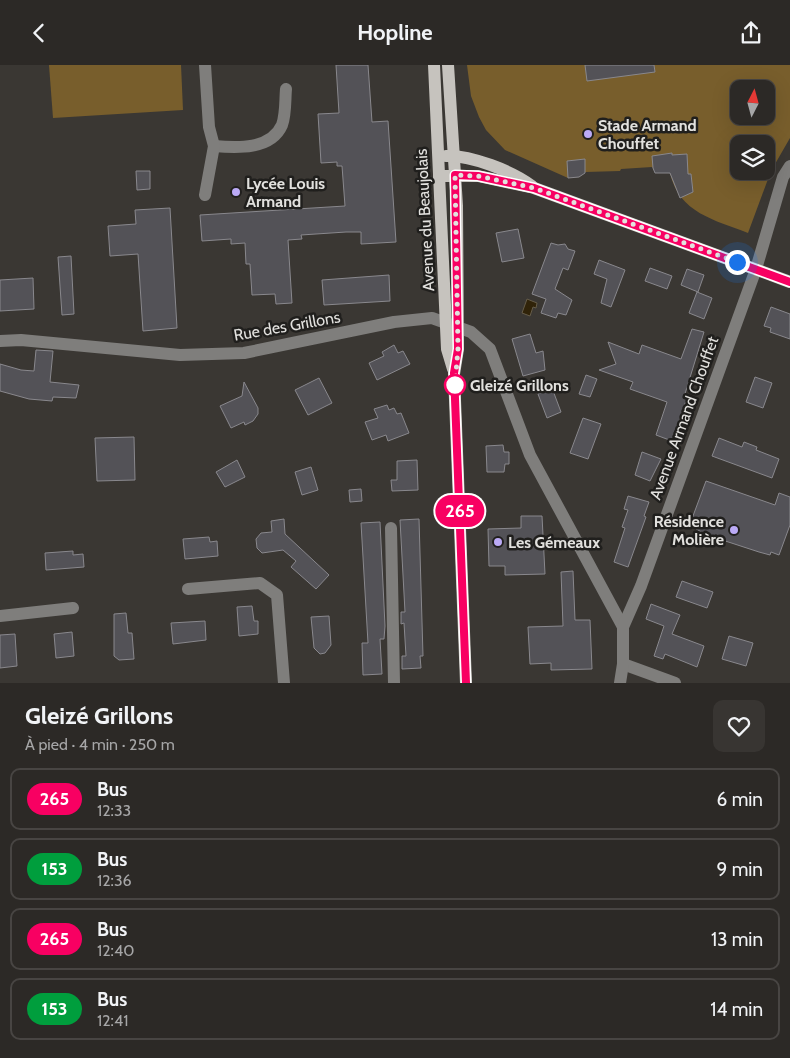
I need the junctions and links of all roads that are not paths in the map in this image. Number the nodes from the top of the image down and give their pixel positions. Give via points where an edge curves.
1 (205, 65) edge
2 (434, 65) edge
3 (448, 65) edge
4 (286, 89) dead end
5 (214, 146) junction
6 (439, 156) junction
7 (454, 156) junction
8 (790, 166) edge
9 (439, 175) junction
10 (455, 175) junction
11 (534, 188) junction
12 (205, 195) dead end
13 (756, 269) junction
14 (790, 282) edge
15 (452, 324) junction
16 (0, 341) edge
17 (391, 529) dead end
18 (188, 589) dead end
19 (73, 608) dead end
20 (0, 615) edge
21 (623, 627) junction
22 (623, 665) junction
23 (284, 683) edge
24 (394, 683) edge
25 (466, 683) edge
26 (620, 683) edge
27 (675, 683) edge

1 - 5 street via 209,127
2 - 6 main road, Avenue du Beaujolais
3 - 7 main road, Avenue du Beaujolais
4 - 5 street via 282,124 275,135 258,145
5 - 12 street
6 - 7 main road
6 - 9 main road, Avenue du Beaujolais
7 - 10 main road, Avenue du Beaujolais
7 - 11 main road via 472,159 522,178
8 - 13 street, Avenue Armand Chouffet via 783,177
9 - 10 main road
9 - 15 main road, Avenue du Beaujolais
10 - 11 main road via 478,176
10 - 15 main road, Avenue du Beaujolais
11 - 13 main road
13 - 14 main road
13 - 21 street, Avenue Armand Chouffet via 641,586
15 - 16 street, Rue des Grillons via 432,318 394,322 244,353 180,355 21,340
15 - 21 street via 481,339 490,349 530,455
15 - 25 main road, Avenue du Beaujolais via 458,349 454,373
17 - 24 street
18 - 23 street via 260,583 277,595
19 - 20 street
21 - 22 street, Avenue Armand Chouffet
22 - 26 street, Avenue Armand Chouffet
22 - 27 street

